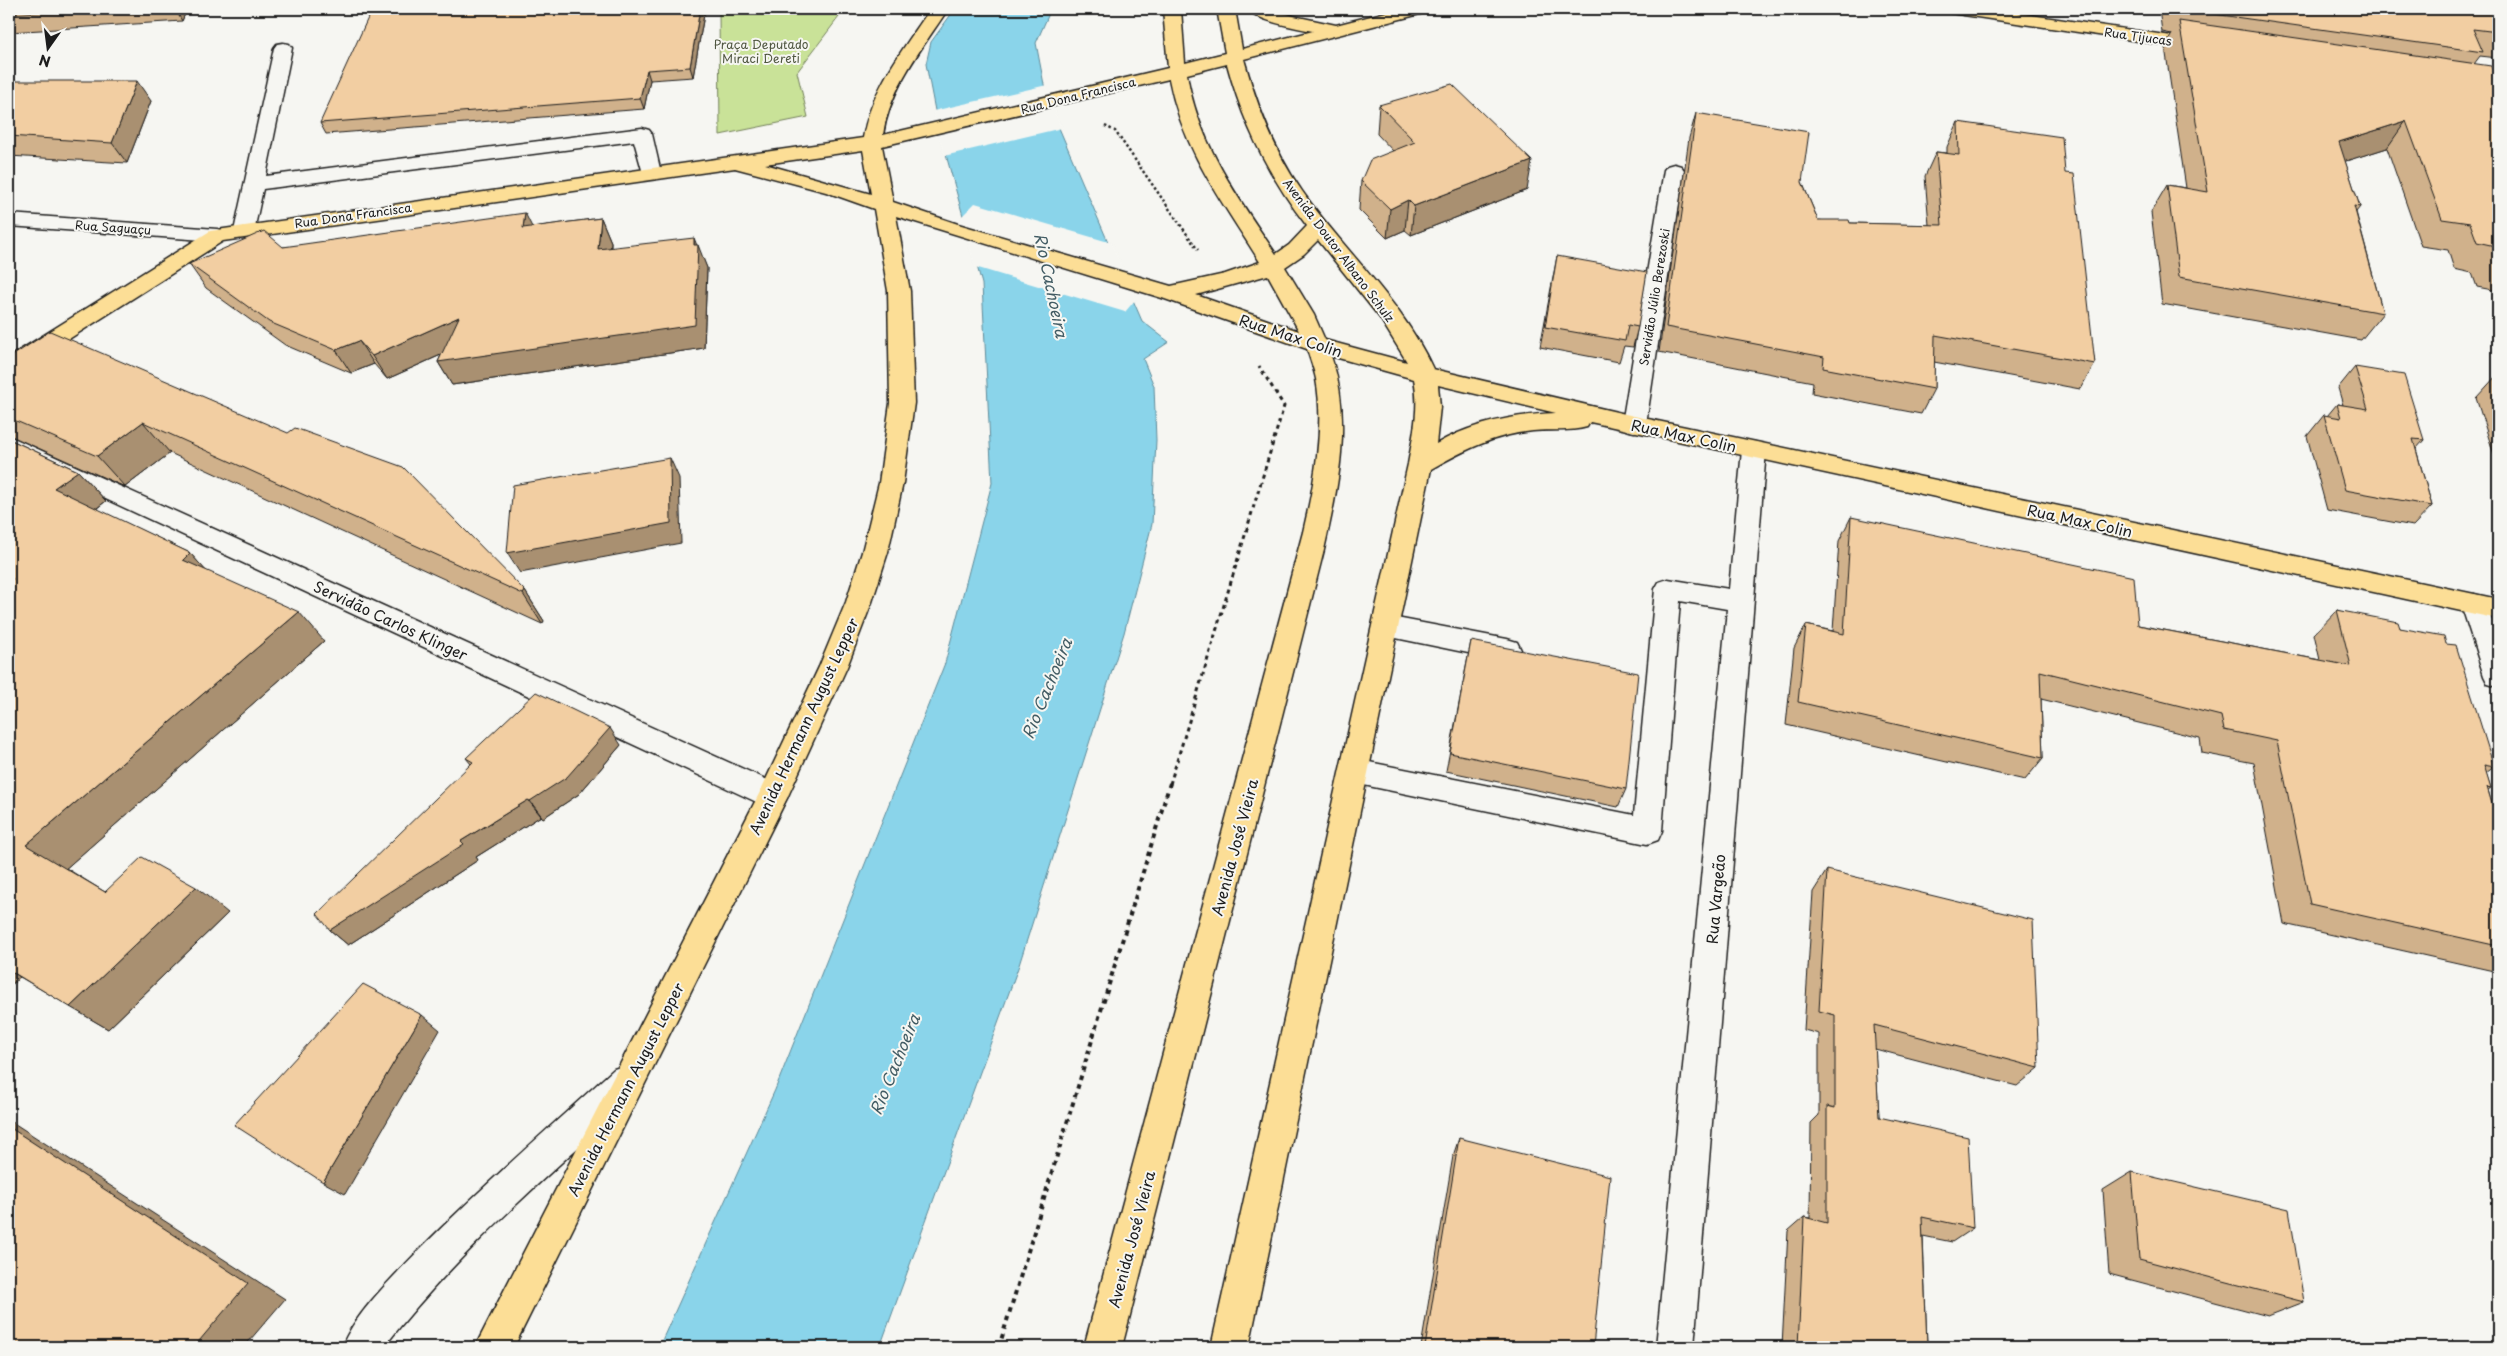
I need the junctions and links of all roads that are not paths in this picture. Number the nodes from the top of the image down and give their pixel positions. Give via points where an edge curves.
1 (939, 9) edge
2 (1172, 9) edge
3 (1226, 9) edge
4 (1257, 9) edge
5 (1418, 9) edge
6 (1956, 9) edge
7 (1340, 29) junction
8 (283, 48) dead end
9 (2222, 48) edge
10 (1234, 56) junction
11 (1177, 71) junction
12 (872, 143) junction
13 (734, 162) junction
14 (1674, 170) dead end
15 (651, 173) junction
16 (254, 184) junction
17 (883, 206) junction
18 (9, 220) edge
19 (1318, 226) junction
20 (244, 231) junction
21 (217, 235) junction
22 (1272, 264) junction
23 (1170, 293) junction
24 (1314, 344) junction
25 (9, 366) edge
26 (1424, 374) junction
27 (1629, 423) junction
28 (9, 444) edge
29 (1754, 450) junction
30 (1420, 464) junction
31 (1740, 601) junction
32 (2486, 607) edge
33 (1386, 626) junction
34 (1528, 654) edge
35 (1632, 675) edge
36 (2498, 676) edge
37 (1661, 680) junction
38 (1354, 771) junction
39 (773, 796) junction
40 (631, 1077) junction
41 (361, 1347) edge
42 (494, 1347) edge
43 (1103, 1347) edge
44 (1230, 1347) edge
45 (1675, 1347) edge

1 - 12 main road, Avenida Hermann August Lepper via 886,91 876,118
2 - 11 main road
3 - 10 main road, Avenida Doutor Albano Schulz
4 - 7 main road via 1296,23
5 - 7 main road, Rua Dona Francisca
6 - 9 main road, Rua Tijucas
7 - 10 main road, Rua Dona Francisca
8 - 16 street
10 - 11 main road, Rua Dona Francisca
10 - 19 main road, Avenida Doutor Albano Schulz via 1258,131 1288,186
11 - 12 main road, Rua Dona Francisca
11 - 22 main road via 1199,145
12 - 13 main road, Rua Dona Francisca
12 - 17 main road, Avenida Hermann August Lepper
13 - 15 main road, Rua Dona Francisca
13 - 17 main road, Rua Dona Francisca via 792,176
14 - 27 street, Servidão Júlio Berezoski
15 - 16 street via 642,134
15 - 20 main road, Rua Dona Francisca
16 - 20 street
17 - 23 main road, Rua Max Colin
17 - 39 main road, Avenida Hermann August Lepper via 899,291 902,350 902,403 891,483 860,602
18 - 21 street, Rua Saguaçu
19 - 22 main road via 1289,256
19 - 26 main road, Avenida Doutor Albano Schulz via 1383,306
20 - 21 main road, Rua Dona Francisca
21 - 25 main road, Rua Dona Francisca
22 - 23 main road via 1244,276
22 - 24 main road via 1289,288
23 - 24 main road, Rua Max Colin
24 - 26 main road, Rua Max Colin
24 - 43 main road, Avenida José Vieira via 1327,378 1330,412 1324,497
26 - 27 main road, Rua Max Colin
26 - 30 main road via 1427,427
27 - 29 main road, Rua Max Colin
27 - 30 main road via 1550,421 1504,427 1465,439
28 - 39 street, Servidão Carlos Klinger
29 - 31 street, Rua Vargeão
29 - 32 main road, Rua Max Colin
30 - 33 main road
31 - 37 street via 1668,589
31 - 45 street, Rua Vargeão
32 - 36 street
33 - 34 street
33 - 38 main road
35 - 37 street
37 - 38 street via 1648,831
38 - 44 main road
39 - 40 main road, Avenida Hermann August Lepper
40 - 41 street via 481,1213 404,1290
40 - 42 main road, Avenida Hermann August Lepper

